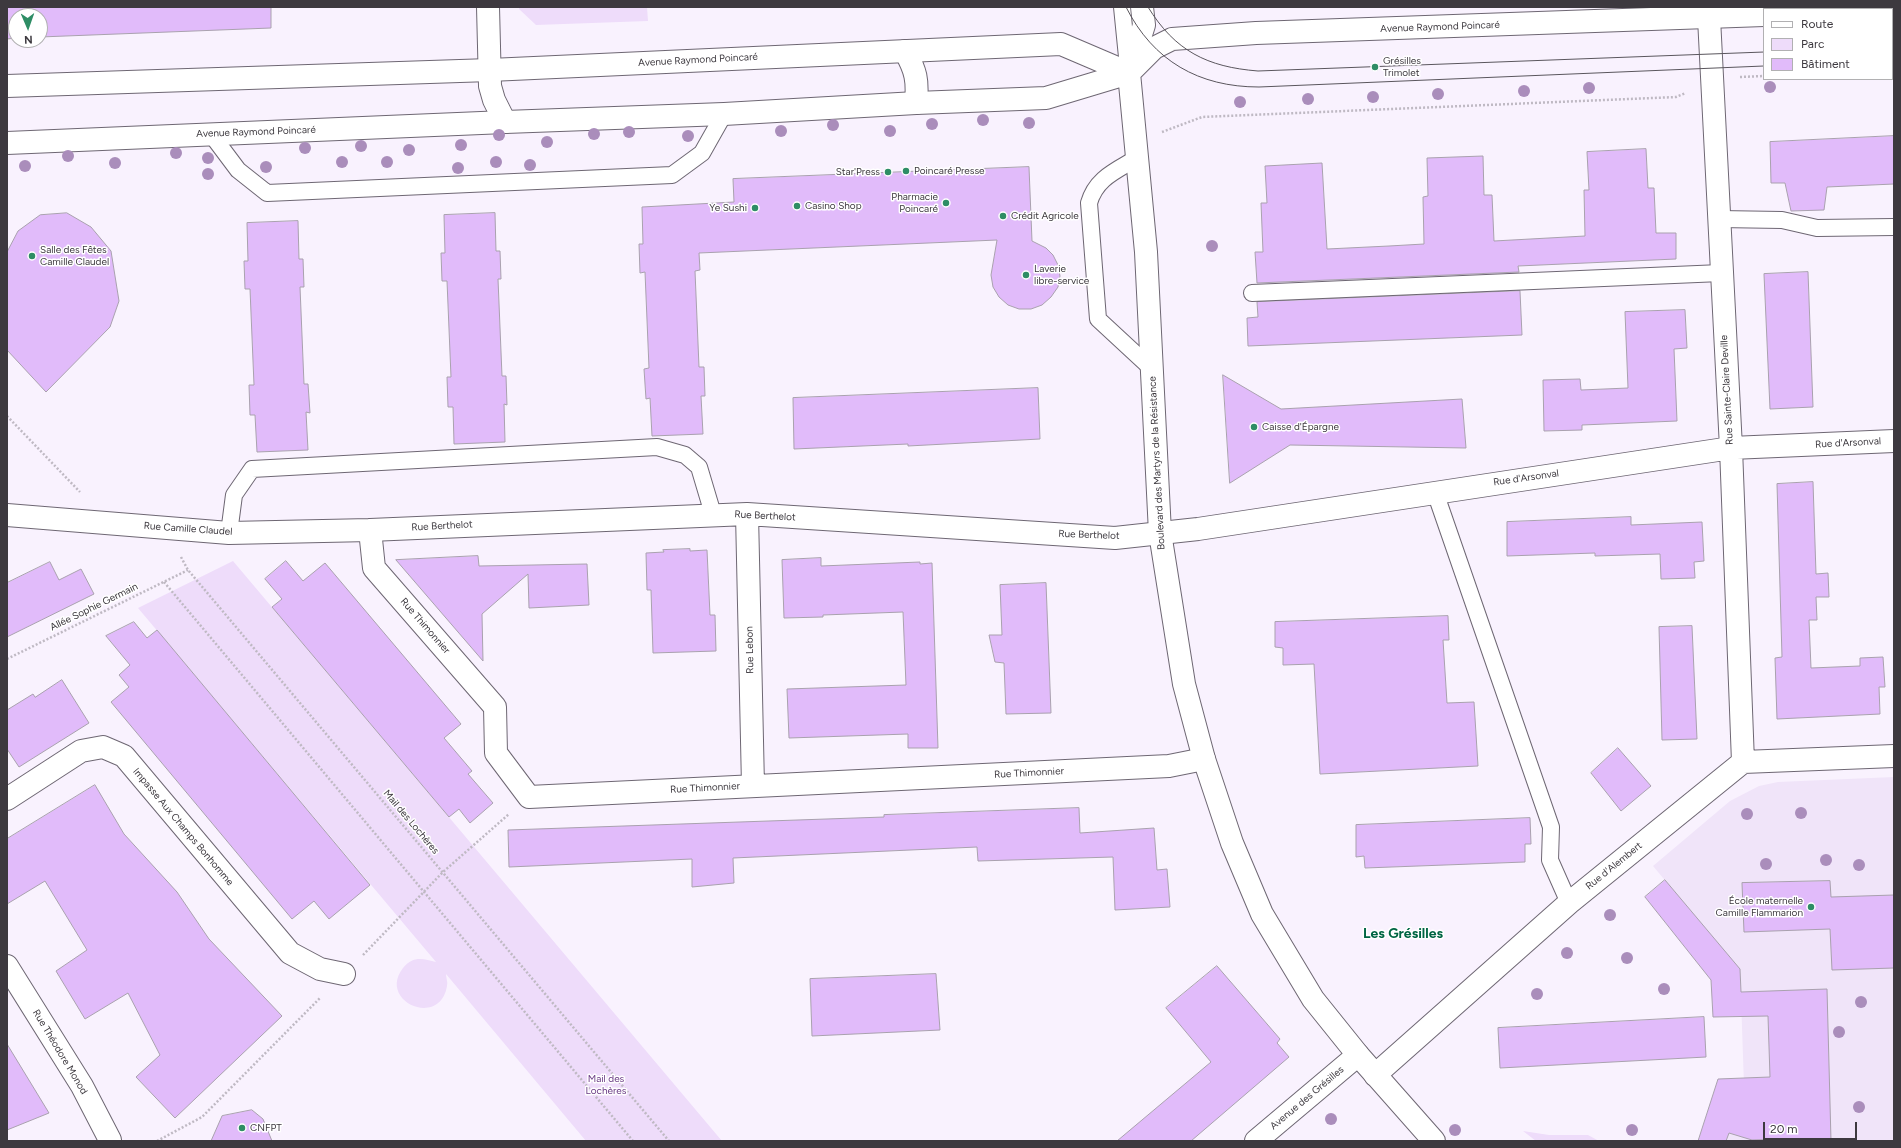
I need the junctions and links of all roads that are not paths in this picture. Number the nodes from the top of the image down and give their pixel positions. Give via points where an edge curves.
1 (488, 7) edge
2 (1122, 7) edge
3 (1142, 7) edge
4 (1763, 16) edge
5 (1709, 18) junction
6 (905, 51) junction
7 (490, 70) junction
8 (1129, 73) junction
9 (7, 86) edge
10 (916, 103) junction
11 (724, 114) junction
12 (505, 122) junction
13 (211, 134) junction
14 (7, 143) edge
15 (1137, 158) junction
16 (1719, 219) junction
17 (1894, 227) edge
18 (1721, 273) junction
19 (1252, 293) dead end
20 (1152, 369) junction
21 (1894, 441) edge
22 (1730, 448) junction
23 (1435, 492) junction
24 (713, 514) junction
25 (747, 514) junction
26 (7, 515) edge
27 (370, 530) junction
28 (229, 533) junction
29 (1160, 533) junction
30 (1894, 756) edge
31 (1204, 759) junction
32 (1743, 762) junction
33 (753, 786) junction
34 (7, 799) edge
35 (1568, 903) junction
36 (7, 966) edge
37 (344, 974) dead end
38 (1358, 1055) junction
39 (1375, 1075) junction
40 (111, 1141) edge
41 (1256, 1141) edge
42 (1434, 1141) edge

1 - 7 street
2 - 8 lane
3 - 8 street via 1144,25
4 - 5 street, Avenue Raymond Poincaré
5 - 8 street, Avenue Raymond Poincaré via 1256,33 1172,39 1154,48
5 - 16 street, Rue Sainte-Claire Deville
6 - 7 street, Avenue Raymond Poincaré
6 - 8 street, Avenue Raymond Poincaré via 1061,44
6 - 10 street via 916,70
7 - 9 street, Avenue Raymond Poincaré
7 - 12 street via 490,86 494,100
8 - 10 street, Avenue Raymond Poincaré via 1046,98
8 - 15 street, Boulevard des Martyrs de la Résistance
10 - 11 street, Avenue Raymond Poincaré
11 - 12 street, Avenue Raymond Poincaré
11 - 13 lane via 702,153 672,175 275,193 267,193 238,170
12 - 13 street, Avenue Raymond Poincaré
13 - 14 street, Avenue Raymond Poincaré
15 - 20 street, Boulevard des Martyrs de la Résistance via 1146,252
15 - 20 lane via 1107,176 1092,191 1089,211 1098,319
16 - 17 lane via 1782,220 1817,228
16 - 18 street, Rue Sainte-Claire Deville
18 - 19 lane
18 - 22 street, Rue Sainte-Claire Deville
20 - 29 street, Boulevard des Martyrs de la Résistance
21 - 22 street, Rue d'Arsonval
22 - 23 street, Rue d'Arsonval
22 - 32 street, Rue Sainte-Claire Deville
23 - 29 street, Rue d'Arsonval
23 - 35 lane via 1551,827 1550,860
24 - 25 street, Rue Berthelot
24 - 27 street, Rue Berthelot
24 - 28 lane via 699,467 685,455 657,447 252,469 234,495
25 - 29 street, Rue Berthelot via 1116,538
25 - 33 street, Rue Lebon
26 - 28 street, Rue Camille Claudel
27 - 28 street, Rue Camille Claudel
27 - 33 street, Rue Thimonnier via 374,568 495,707 496,753 529,797
29 - 31 street, Boulevard des Martyrs de la Résistance via 1184,684
30 - 32 street
31 - 33 street, Rue Thimonnier via 1169,766
31 - 38 street, Boulevard des Martyrs de la Résistance via 1232,843 1262,914 1313,999
32 - 35 street, Rue d'Alembert
34 - 37 street, Impasse Aux Champs Bonhomme via 81,751 103,747 124,756 290,953 320,970
35 - 39 street, Rue d'Alembert
36 - 40 street, Rue Théodore Monod via 82,1086
38 - 39 street, Boulevard des Martyrs de la Résistance
38 - 41 street, Avenue des Grésilles
39 - 42 street, Boulevard des Martyrs de la Résistance

